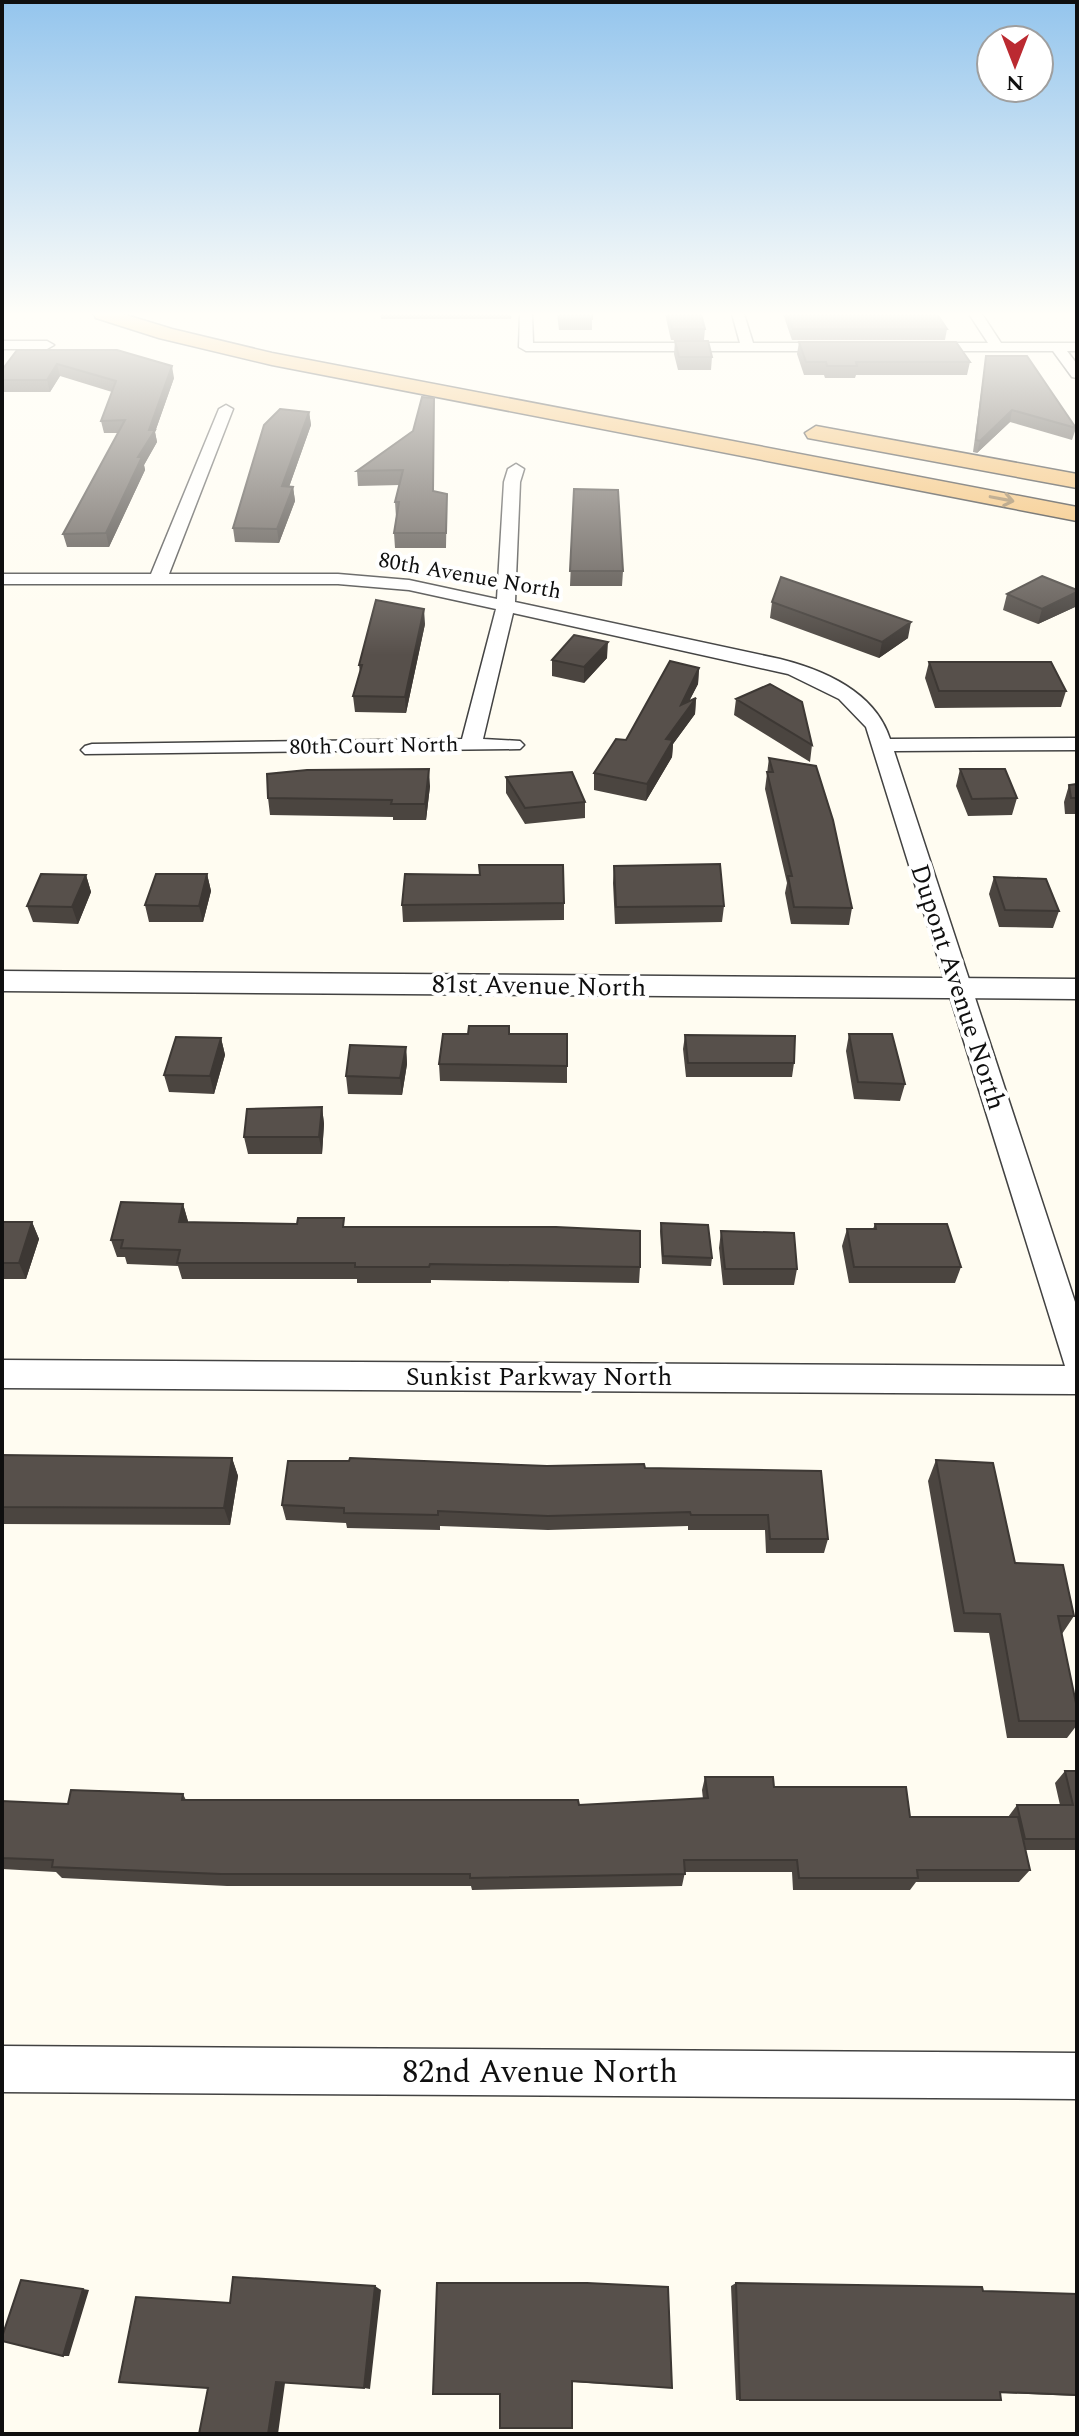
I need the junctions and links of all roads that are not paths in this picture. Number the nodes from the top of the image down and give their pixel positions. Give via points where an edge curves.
1 (219, 428) edge
2 (627, 428) edge
3 (796, 429) dead end
4 (516, 469) dead end
5 (1077, 481) edge
6 (1077, 514) edge
7 (2, 579) edge
8 (158, 579) junction
9 (506, 605) junction
10 (780, 665) joint
11 (1077, 744) edge
12 (471, 745) junction
13 (513, 745) dead end
14 (881, 745) junction
15 (92, 750) dead end
16 (2, 981) edge
17 (959, 989) junction
18 (1077, 989) edge
19 (1077, 1358) edge
20 (2, 1374) edge
21 (1077, 1380) edge
22 (2, 2069) edge
23 (1077, 2076) edge

1 - 8 street
2 -> 6 highway
3 - 5 highway
4 - 9 street, 80th Court North
7 - 8 street, 80th Avenue North
8 - 9 street, 80th Avenue North via 373,581
9 - 10 street, 80th Avenue North
9 - 12 street, 80th Court North
10 - 14 street, Dupont Avenue North via 842,690 863,707
11 - 14 street
12 - 13 street
12 - 15 street, 80th Court North
14 - 17 street, Dupont Avenue North
16 - 17 street, 81st Avenue North
17 - 18 street, 81st Avenue North
17 - 19 street, Dupont Avenue North
20 - 21 street, Sunkist Parkway North
22 - 23 street, 82nd Avenue North

